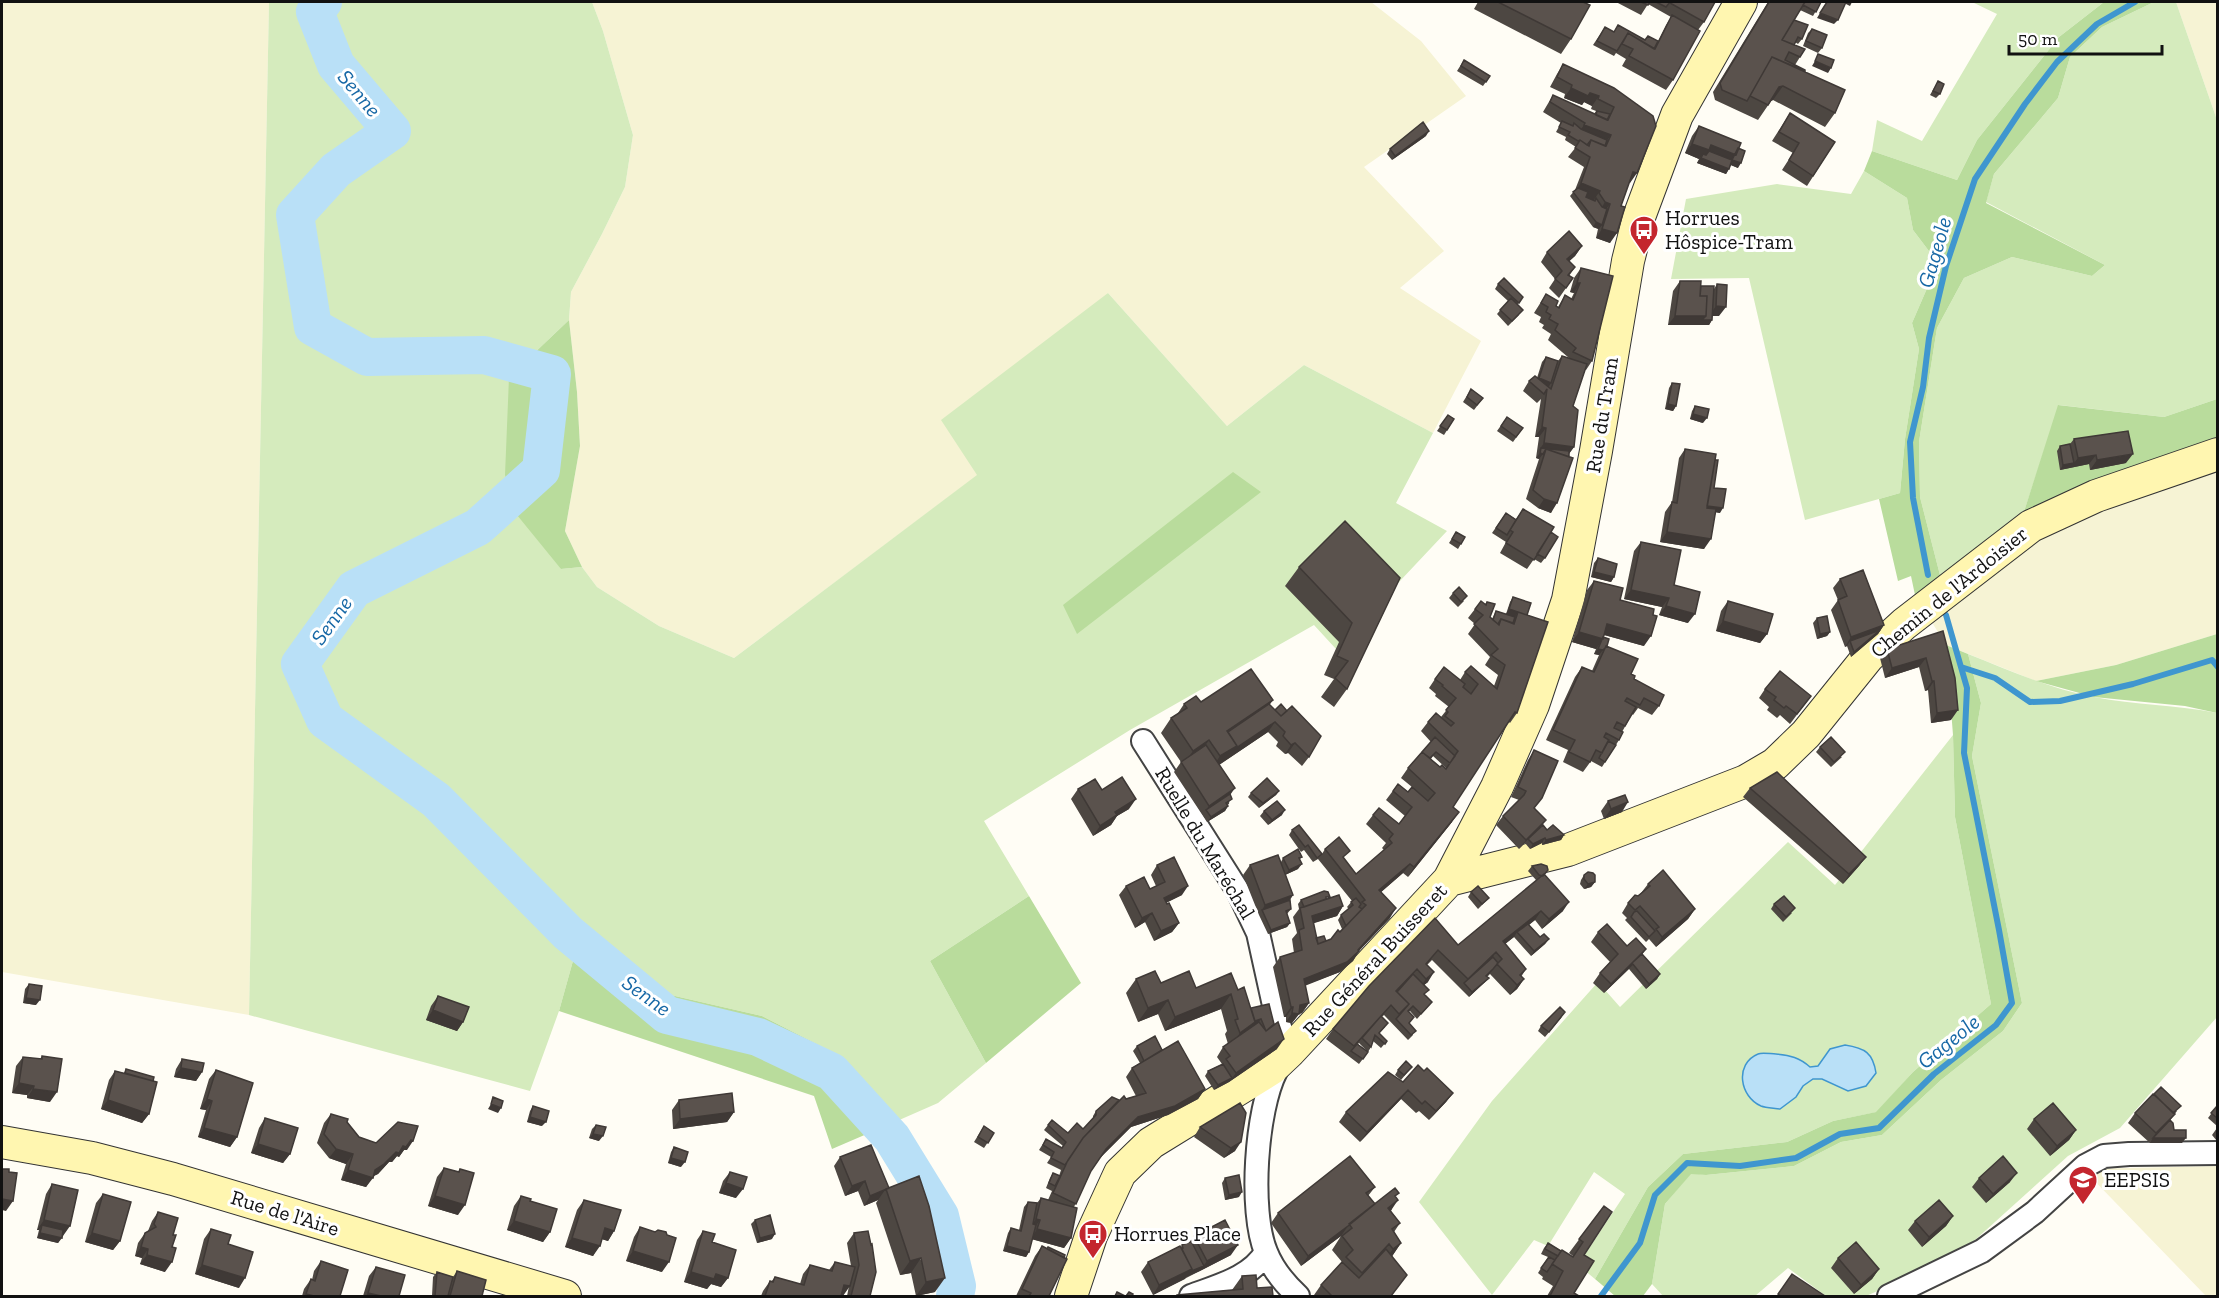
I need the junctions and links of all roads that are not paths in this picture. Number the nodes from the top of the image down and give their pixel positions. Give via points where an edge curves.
1 (1741, 2) edge
2 (2217, 454) edge
3 (1143, 741) dead end
4 (1473, 833) joint
5 (1449, 880) junction
6 (1289, 1052) junction
7 (2, 1142) edge
8 (2217, 1153) edge
9 (1266, 1252) junction
10 (1292, 1294) edge
11 (566, 1296) edge
12 (1071, 1296) edge
13 (1191, 1296) edge
14 (1889, 1296) edge

1 - 4 street, Rue du Tram via 1677,115 1639,217 1568,600 1533,705
2 - 5 street, Chemin de l'Ardoisier via 2096,496 2031,526 1904,624 1868,657 1806,734 1775,764 1746,781 1568,850
3 - 6 street, Ruelle du Maréchal via 1238,891 1258,933 1277,1019
4 - 5 street, Rue Général Buisseret
5 - 6 street, Rue Général Buisseret
6 - 9 street via 1276,1070 1268,1092 1257,1160 1258,1222
6 - 12 street, Rue Général Buisseret via 1271,1069 1151,1143 1120,1173 1091,1236
7 - 11 street, Rue de l'Aire via 92,1158 173,1179
8 - 14 street via 2104,1156 2085,1166 2035,1212 1982,1251
9 - 10 street
9 - 13 street via 1249,1270 1232,1280

